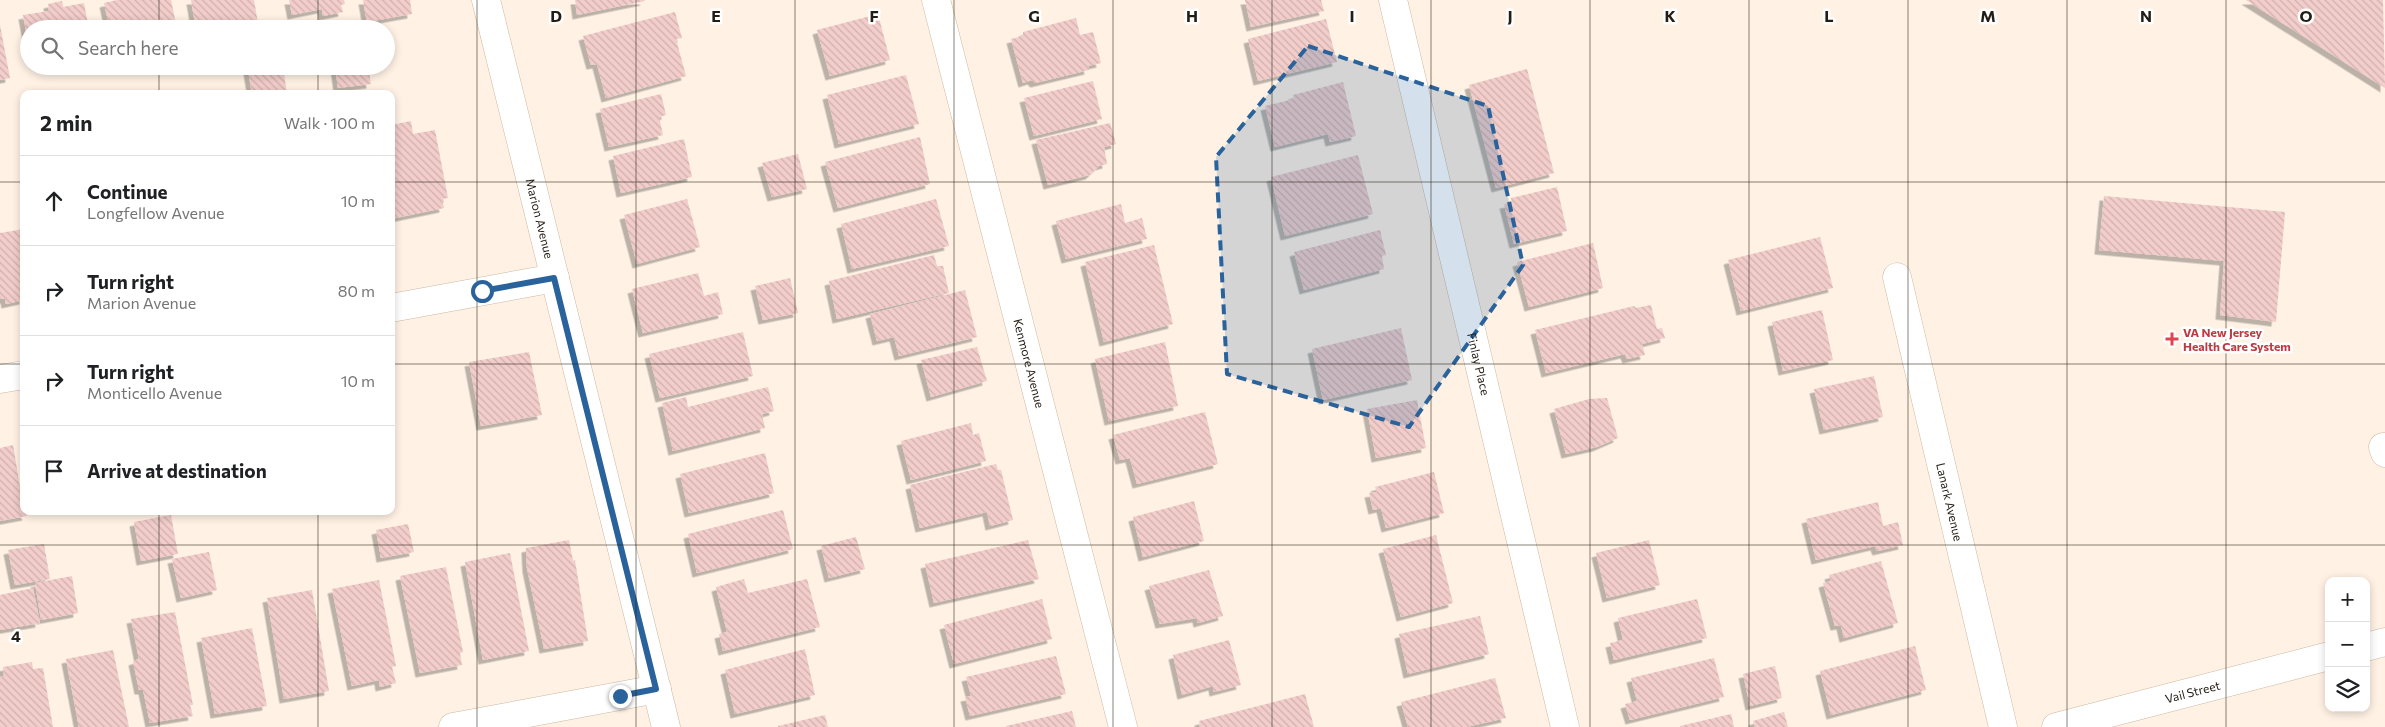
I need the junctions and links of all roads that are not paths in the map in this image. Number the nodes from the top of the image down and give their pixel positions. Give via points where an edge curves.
1 (486, 0) edge
2 (936, 0) edge
3 (1393, 0) edge
4 (1897, 277) dead end
5 (554, 278) junction
6 (395, 307) edge
7 (20, 376) edge
8 (0, 379) edge
9 (2385, 642) edge
10 (2370, 646) edge
11 (2325, 657) edge
12 (656, 689) junction
13 (453, 727) edge
14 (666, 727) edge
15 (1123, 727) edge
16 (1565, 727) edge
17 (2003, 727) edge
18 (2056, 727) edge

1 - 5 street, Marion Avenue
2 - 15 street, Kenmore Avenue
3 - 16 street, Finlay Place
4 - 17 street, Lanark Avenue
5 - 6 street
5 - 12 street, Marion Avenue
7 - 8 street
9 - 10 street
11 - 18 street, Vail Street
12 - 13 street
12 - 14 street, Marion Avenue

